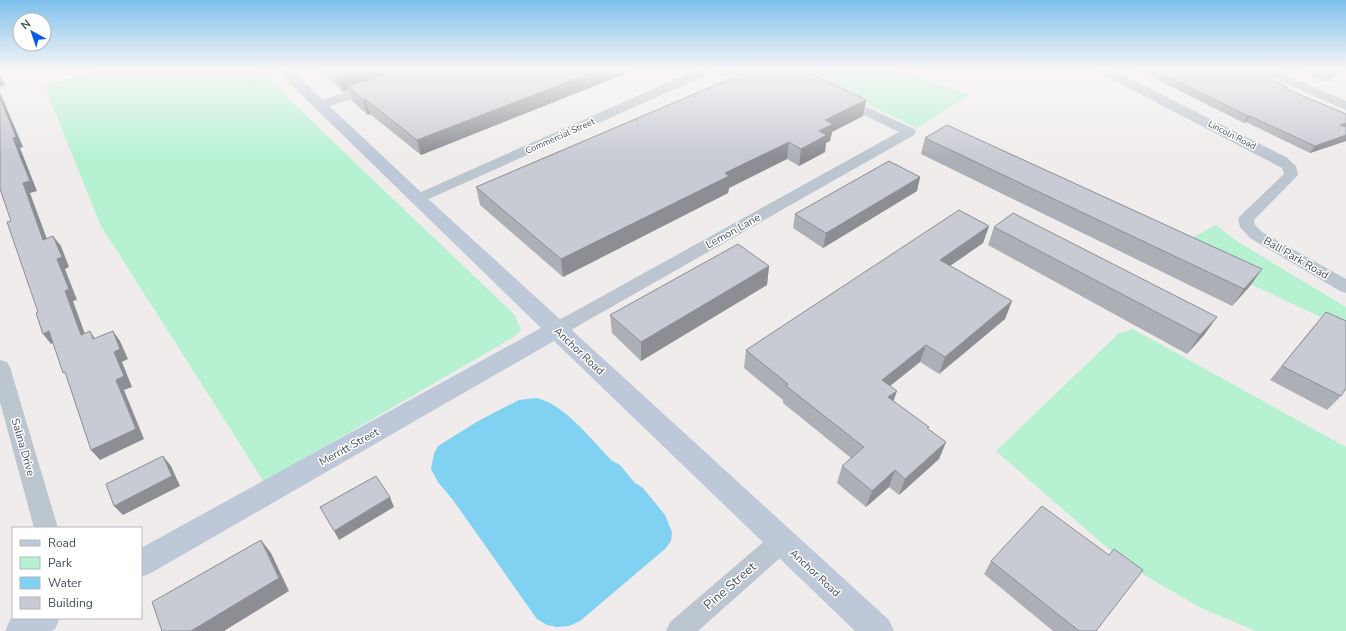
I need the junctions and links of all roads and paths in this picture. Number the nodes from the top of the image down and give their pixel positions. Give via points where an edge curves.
1 (313, 98) edge
2 (340, 98) edge
3 (643, 98) edge
4 (840, 98) edge
5 (1160, 98) edge
6 (1329, 98) edge
7 (320, 105) junction
8 (1346, 106) edge
9 (417, 199) junction
10 (1248, 227) joint
11 (1346, 287) edge
12 (556, 330) junction
13 (0, 367) edge
14 (5, 401) edge
15 (46, 527) edge
16 (782, 541) junction
17 (142, 562) edge
18 (42, 619) edge
19 (21, 631) edge
20 (679, 631) edge
21 (878, 631) edge

1 - 7 street, Anchor Road
2 - 7 street
3 - 9 street, Commercial Street
4 - 12 street, Lemon Lane via 909,132
5 - 10 street, Lincoln Road via 1289,166 1291,175 1246,219
6 - 8 street
7 - 9 street, Anchor Road
9 - 12 street, Anchor Road
10 - 11 street, Ball Park Road via 1256,235
12 - 16 street, Anchor Road
12 - 17 street, Merritt Street
13 - 14 street, Salina Drive
14 - 15 street, Salina Drive
16 - 20 street, Pine Street
16 - 21 street, Anchor Road
18 - 19 street

